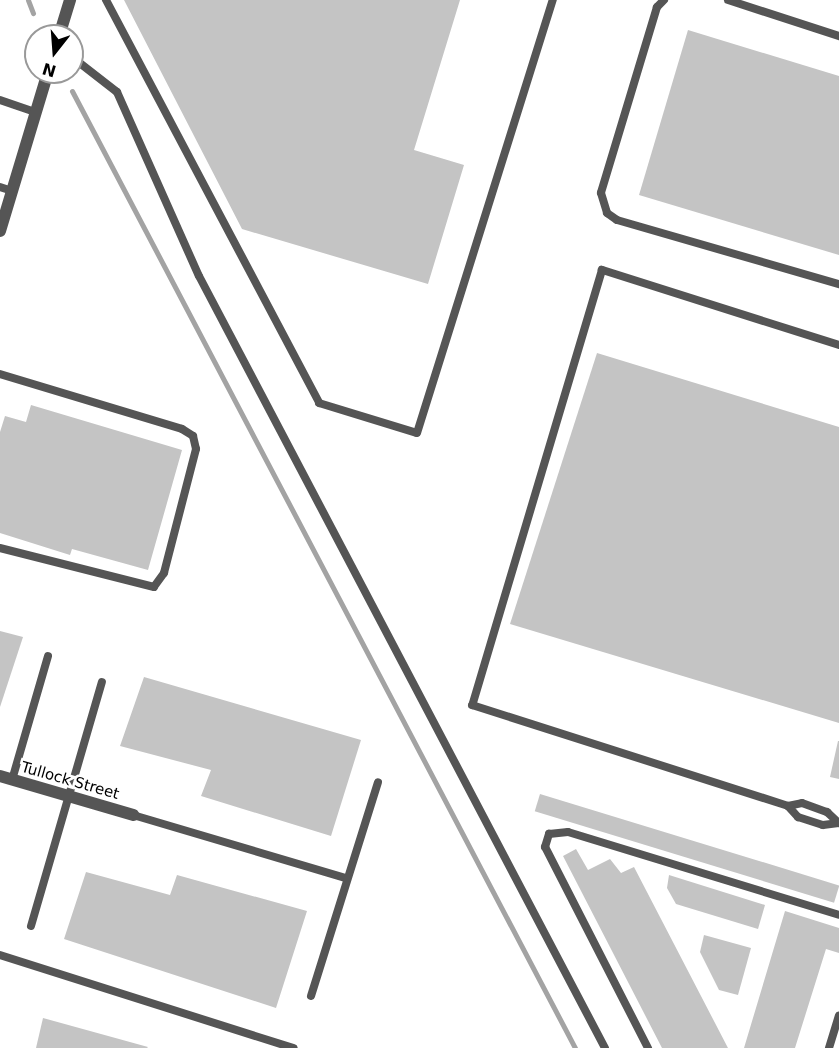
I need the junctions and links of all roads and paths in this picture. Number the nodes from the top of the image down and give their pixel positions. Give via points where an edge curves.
1 (70, 0) edge
2 (106, 0) edge
3 (553, 0) edge
4 (664, 0) edge
5 (728, 0) edge
6 (63, 24) edge
7 (839, 36) edge
8 (84, 66) edge
9 (44, 84) edge
10 (0, 100) edge
11 (35, 112) junction
12 (6, 189) edge
13 (0, 231) edge
14 (839, 284) edge
15 (839, 345) edge
16 (0, 374) edge
17 (0, 548) edge
18 (48, 656) dead end
19 (102, 682) dead end
20 (6, 778) edge
21 (378, 782) dead end
22 (70, 796) junction
23 (788, 806) junction
24 (132, 814) joint
25 (839, 823) edge
26 (346, 878) junction
27 (839, 915) edge
28 (31, 926) dead end
29 (0, 956) edge
30 (311, 996) dead end
31 (839, 1015) edge
32 (294, 1048) edge
33 (605, 1048) edge
34 (648, 1048) edge
35 (829, 1048) edge

1 - 6 street
2 - 3 lane via 319,403 417,433
4 - 14 lane via 657,7 601,194 607,213 617,220
5 - 7 lane
8 - 33 lane via 117,92 199,276
9 - 11 street
10 - 11 lane
11 - 12 street
12 - 13 street
15 - 23 lane via 602,270 472,705
16 - 17 lane via 182,429 193,436 196,449 164,573 154,587
18 - 20 lane
19 - 22 lane
20 - 22 street, Tullock Street
21 - 26 lane
22 - 24 street, Tullock Street
22 - 28 lane
23 - 25 lane via 802,803 827,812
23 - 25 lane via 798,817 823,825
24 - 26 lane
26 - 30 lane
27 - 34 lane via 567,832 549,834 545,847
29 - 32 lane
31 - 35 lane

